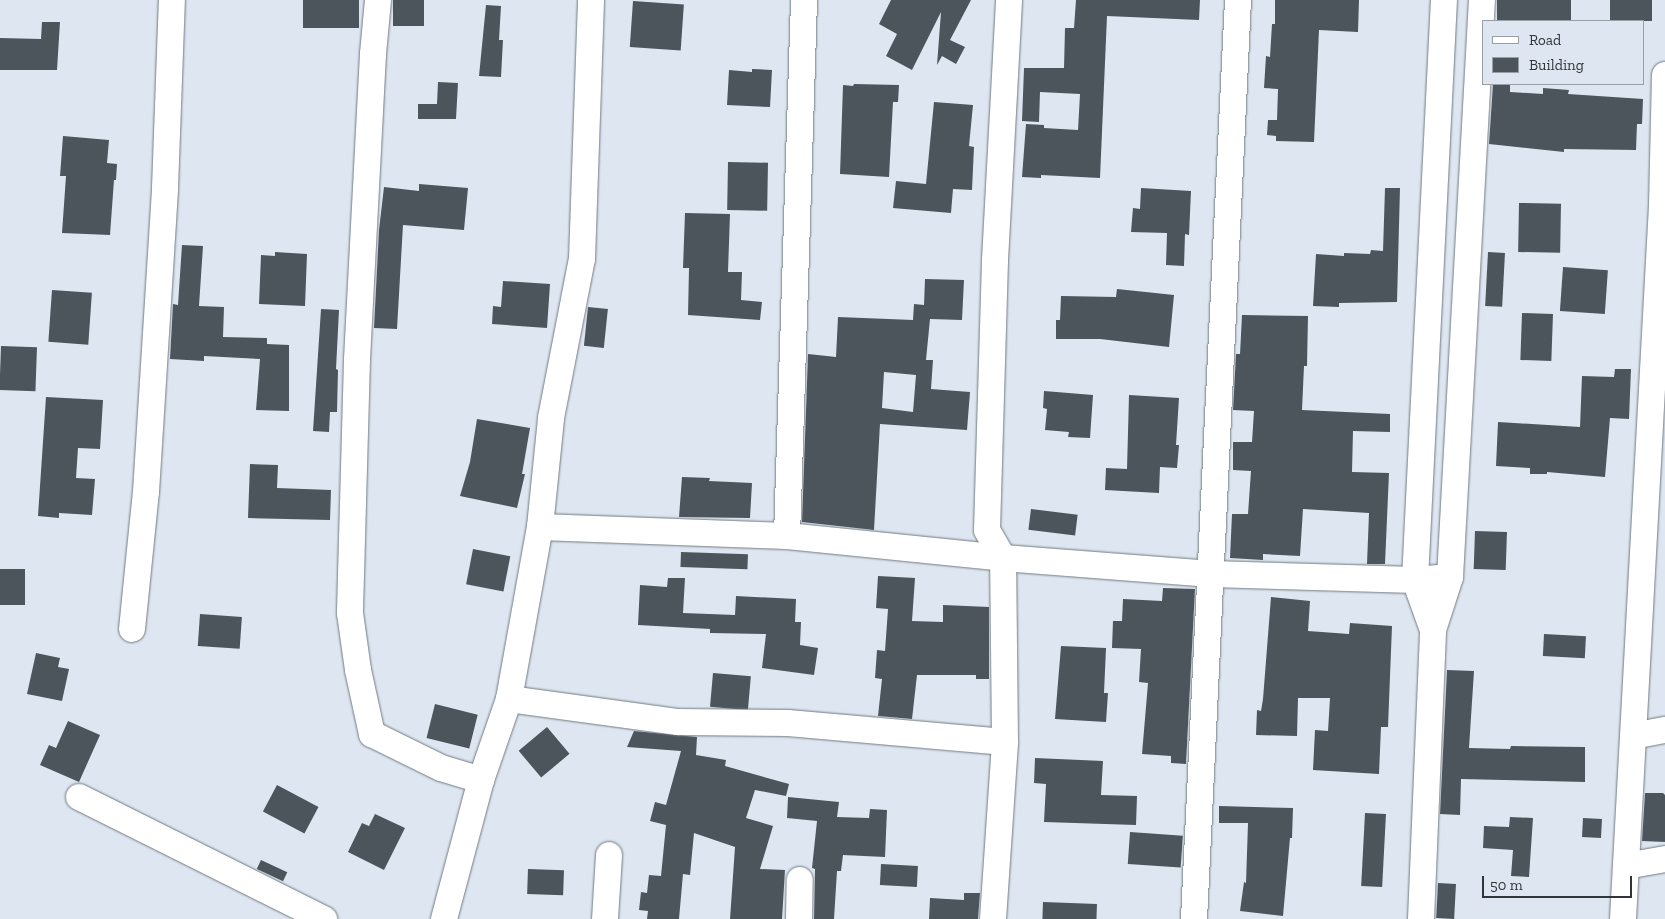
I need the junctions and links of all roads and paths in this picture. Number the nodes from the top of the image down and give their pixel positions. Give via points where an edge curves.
1 (172, 0) edge
2 (378, 0) edge
3 (591, 0) edge
4 (804, 0) edge
5 (1009, 0) edge
6 (1238, 0) edge
7 (1444, 0) edge
8 (1482, 0) edge
9 (1665, 75) edge
10 (1664, 205) edge
11 (540, 527) junction
12 (787, 536) junction
13 (1003, 558) junction
14 (1654, 564) edge
15 (1211, 574) junction
16 (1450, 577) junction
17 (1415, 580) junction
18 (132, 629) dead end
19 (1433, 630) junction
20 (509, 699) junction
21 (1665, 730) edge
22 (1634, 736) junction
23 (1006, 742) junction
24 (480, 780) junction
25 (79, 797) dead end
26 (609, 855) dead end
27 (1665, 859) edge
28 (1626, 866) junction
29 (800, 880) dead end
30 (324, 919) edge
31 (444, 919) edge
32 (605, 919) edge
33 (799, 919) edge
34 (993, 919) edge
35 (1194, 919) edge
36 (1421, 919) edge
37 (1623, 919) edge

1 - 18 street via 165,188 146,492
2 - 24 street via 357,360 350,613 372,734 441,768
3 - 11 street via 582,259 551,418
4 - 12 street
5 - 13 street via 995,251 987,530
6 - 15 street
7 - 17 street
8 - 16 street
9 - 10 street
10 - 14 street
11 - 12 street
11 - 20 street
12 - 13 street
13 - 15 street
13 - 23 street
14 - 22 street
15 - 17 street
15 - 35 street
16 - 17 street
16 - 19 street
17 - 19 street
19 - 36 street
20 - 23 street via 678,722 788,723
20 - 24 street
21 - 22 street
22 - 28 street
23 - 34 street
24 - 31 street
25 - 30 street
26 - 32 street
27 - 28 street
28 - 37 street
29 - 33 street

